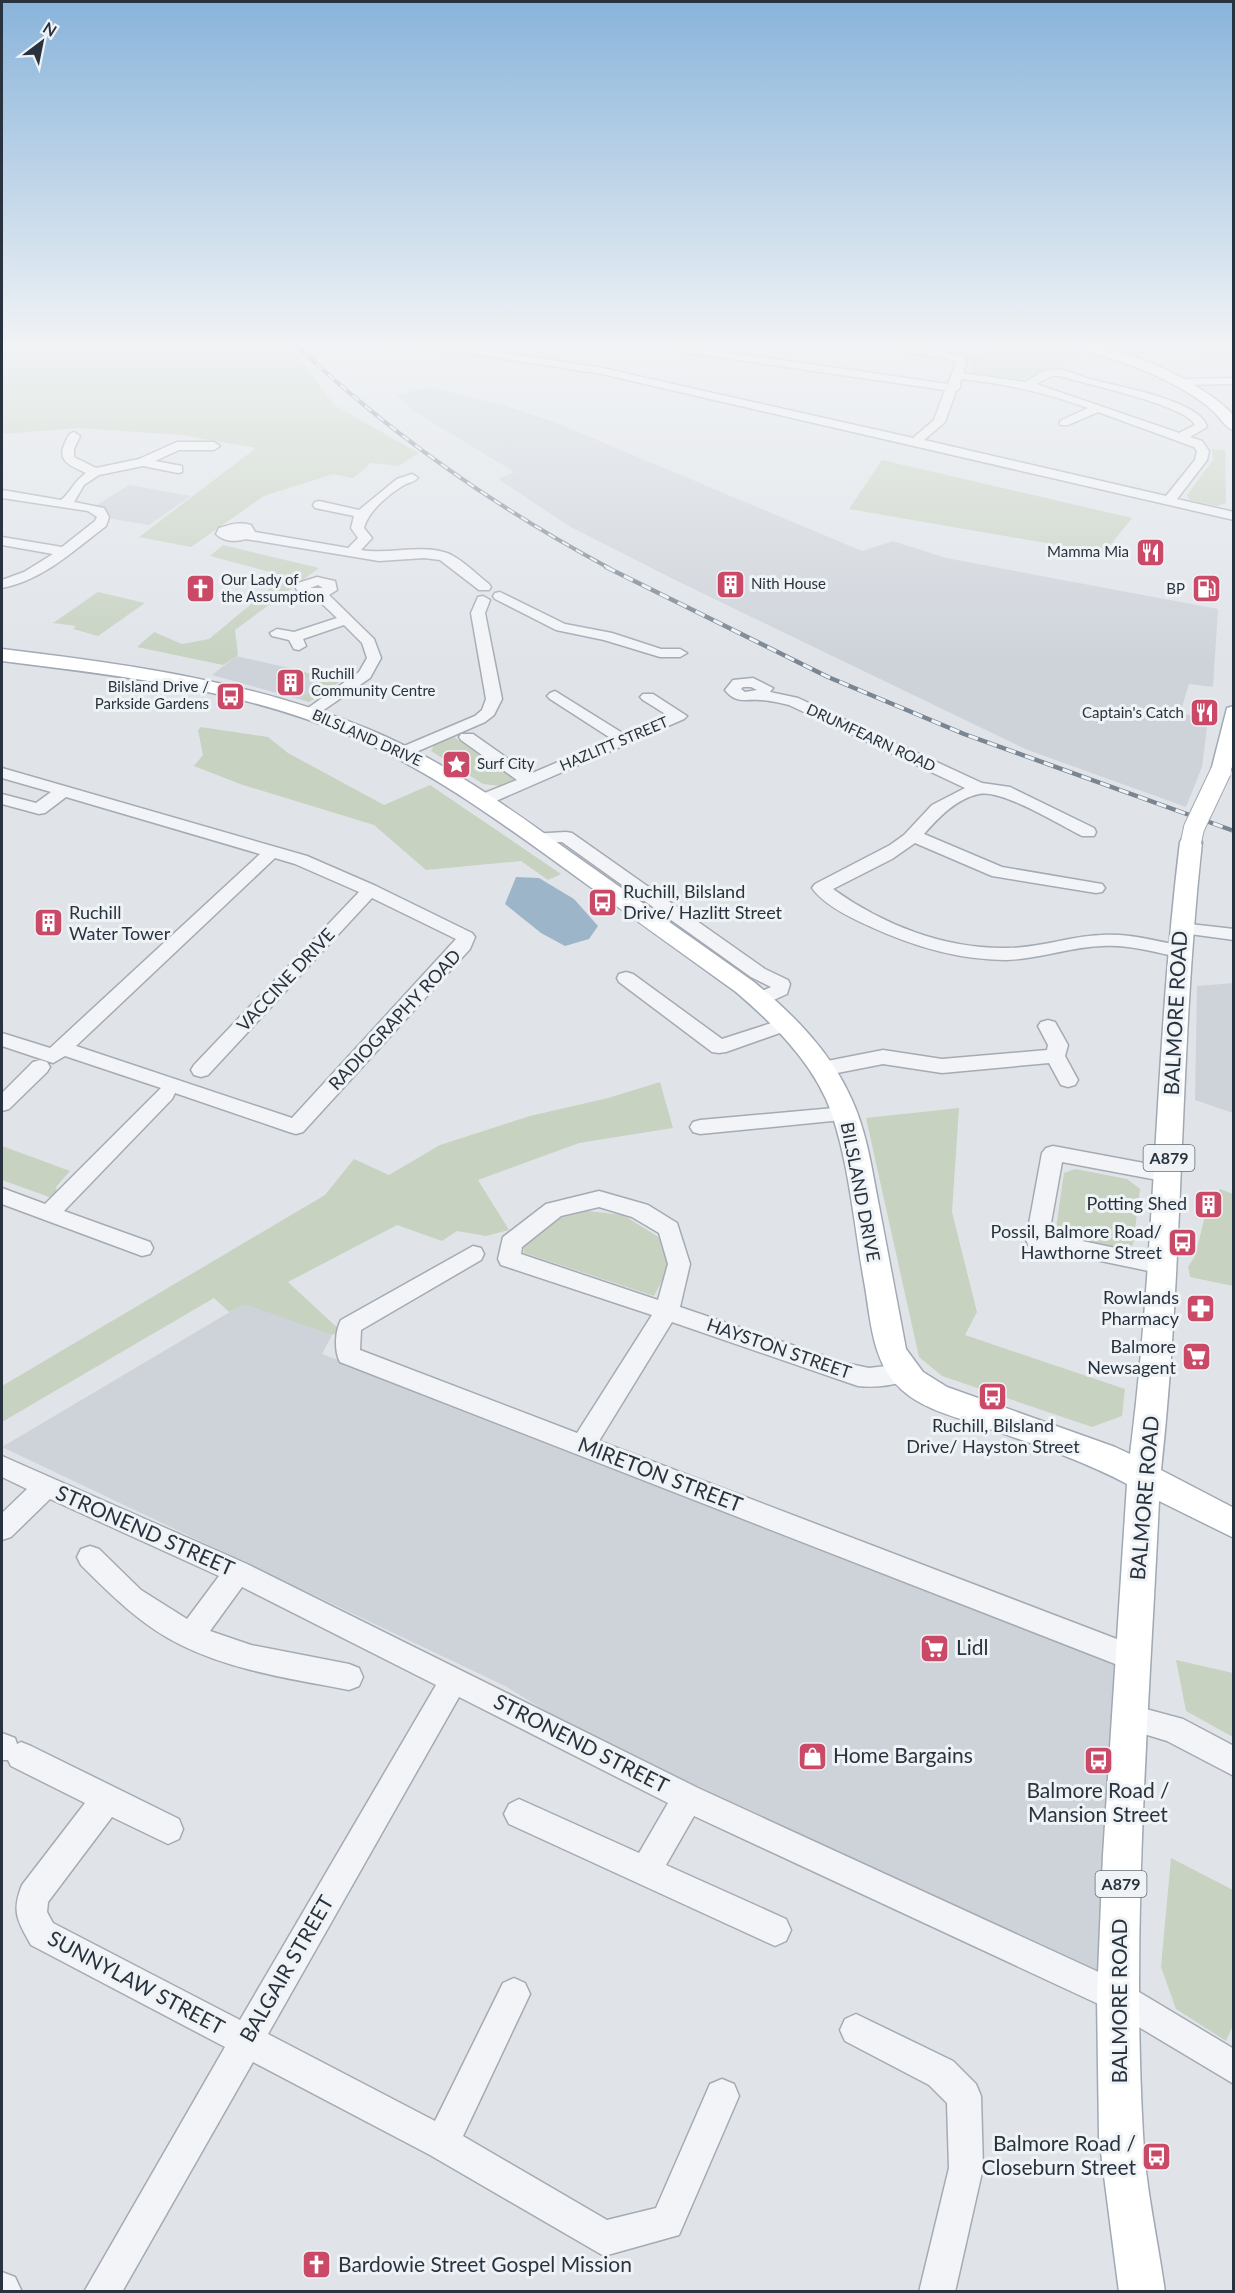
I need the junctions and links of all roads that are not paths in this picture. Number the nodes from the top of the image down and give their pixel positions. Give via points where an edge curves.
1 (68, 449) edge
2 (167, 449) edge
3 (946, 449) edge
4 (1202, 449) edge
5 (143, 462) junction
6 (178, 470) dead end
7 (95, 472) junction
8 (412, 478) dead end
9 (2, 494) edge
10 (1170, 500) junction
11 (63, 504) junction
12 (319, 506) dead end
13 (361, 514) junction
14 (1233, 516) edge
15 (247, 535) dead end
16 (2, 541) edge
17 (62, 551) junction
18 (351, 553) junction
19 (2, 584) edge
20 (483, 593) junction
21 (320, 594) dead end
22 (346, 620) junction
23 (277, 633) dead end
24 (681, 653) dead end
25 (2, 655) edge
26 (761, 695) dead end
27 (555, 696) dead end
28 (648, 697) dead end
29 (1233, 712) edge
30 (310, 713) junction
31 (467, 736) dead end
32 (622, 739) junction
33 (403, 752) junction
34 (1227, 773) edge
35 (4, 776) edge
36 (528, 780) junction
37 (979, 788) junction
38 (64, 790) junction
39 (2, 799) edge
40 (483, 800) junction
41 (1088, 832) dead end
42 (913, 836) junction
43 (273, 851) junction
44 (1096, 888) dead end
45 (370, 890) junction
46 (1233, 935) edge
47 (1180, 939) junction
48 (626, 978) dead end
49 (786, 1024) junction
50 (1048, 1026) dead end
51 (2, 1039) edge
52 (63, 1048) junction
53 (1055, 1056) junction
54 (40, 1067) dead end
55 (822, 1069) junction
56 (201, 1070) dead end
57 (1068, 1080) dead end
58 (165, 1094) dead end
59 (2, 1104) edge
60 (844, 1114) junction
61 (700, 1127) dead end
62 (1168, 1174) junction
63 (2, 1196) edge
64 (49, 1213) junction
65 (142, 1248) dead end
66 (473, 1254) dead end
67 (1163, 1266) junction
68 (667, 1311) junction
69 (903, 1373) junction
70 (583, 1445) junction
71 (2, 1466) edge
72 (1144, 1475) junction
73 (46, 1487) junction
74 (1233, 1524) edge
75 (2, 1529) edge
76 (90, 1557) dead end
77 (238, 1572) junction
78 (190, 1636) junction
79 (1133, 1658) junction
80 (349, 1677) dead end
81 (454, 1680) junction
82 (1131, 1718) junction
83 (9, 1750) edge
84 (1233, 1762) edge
85 (106, 1798) junction
86 (688, 1798) junction
87 (519, 1814) dead end
88 (168, 1829) dead end
89 (646, 1871) junction
90 (775, 1930) dead end
91 (514, 1994) dead end
92 (1118, 1997) junction
93 (856, 2030) dead end
94 (245, 2042) junction
95 (1233, 2068) edge
96 (722, 2096) dead end
97 (442, 2143) junction
98 (102, 2292) edge
99 (937, 2292) edge
100 (1142, 2292) edge

1 - 7 street via 72,462
2 - 5 street
3 - 10 street
4 - 10 street via 1201,460
5 - 6 street
5 - 7 street
7 - 11 street via 79,483
8 - 13 street via 401,482
9 - 11 street
10 - 14 street
11 - 17 street via 95,510 103,517 101,523
12 - 13 street
13 - 18 street via 357,528 365,538
15 - 18 street
16 - 17 street
17 - 19 street via 28,575
18 - 20 street via 379,557 444,556
20 - 24 street via 500,596 561,627 607,636 656,658
20 - 33 street via 478,613 494,699 489,712
21 - 22 street
22 - 23 street via 317,628 297,642
22 - 30 street via 369,642 374,658 365,675
25 - 30 main road, BILSLAND DRIVE via 188,680
26 - 37 street, DRUMFEARN ROAD via 793,701
27 - 32 street
28 - 32 street, HAZLITT STREET via 680,716
29 - 34 main road, BALMORE ROAD / A879
30 - 33 main road, BILSLAND DRIVE
31 - 36 street
32 - 36 street, HAZLITT STREET
33 - 40 main road, BILSLAND DRIVE
34 - 47 main road, BALMORE ROAD / A879, bridge via 1194,828
35 - 38 street, RADIOGRAPHY ROAD
36 - 40 street, HAZLITT STREET
37 - 41 street, DRUMFEARN ROAD via 1004,790
37 - 42 street via 953,798
38 - 39 street via 39,810
38 - 43 street, RADIOGRAPHY ROAD
40 - 49 main road, BILSLAND DRIVE via 760,999
42 - 44 street via 998,872 1063,892
42 - 47 street via 879,861 821,888 855,914 897,934 973,952 1033,952 1084,942
43 - 45 street, RADIOGRAPHY ROAD
43 - 52 street
45 - 52 street, RADIOGRAPHY ROAD via 466,937 456,953 296,1127
45 - 56 street, VACCINE DRIVE
46 - 47 street
47 - 62 main road, BALMORE ROAD / A879
48 - 49 street via 719,1047
49 - 55 main road, BILSLAND DRIVE
50 - 53 street via 1058,1045
51 - 52 street, RADIOGRAPHY ROAD via 53,1056
53 - 55 street via 942,1066 884,1058
53 - 57 street
54 - 59 street
55 - 60 main road, BILSLAND DRIVE
58 - 64 street
60 - 61 street
60 - 69 main road, BILSLAND DRIVE via 853,1139 885,1323
62 - 67 main road, BALMORE ROAD / A879
62 - 67 street via 1053,1153 1037,1240
63 - 64 street
64 - 65 street
66 - 70 street, MIRETON STREET via 349,1326 348,1355
67 - 72 main road, BALMORE ROAD / A879
68 - 68 street, HAYSTON STREET via 509,1259 511,1243 554,1210 599,1199 640,1211 669,1229 679,1263
68 - 69 street, HAYSTON STREET via 857,1376
68 - 70 street
69 - 72 main road via 938,1397 1104,1456
70 - 79 street, MIRETON STREET
71 - 73 street, STRONEND STREET
72 - 74 main road
72 - 79 main road, BALMORE ROAD / A879
73 - 75 street
73 - 77 street, STRONEND STREET
76 - 78 street via 132,1598
77 - 78 street
77 - 81 street, STRONEND STREET
78 - 80 street via 251,1658
79 - 82 main road, BALMORE ROAD / A879
81 - 86 street, STRONEND STREET
81 - 94 street, BALGAIR STREET
82 - 84 street via 1173,1729
82 - 92 main road, BALMORE ROAD / A879
83 - 85 street
85 - 88 street
85 - 94 street, SUNNYLAW STREET via 33,1896 31,1914 42,1934
86 - 89 street
86 - 92 street, STRONEND STREET
87 - 89 street
89 - 90 street
91 - 97 street
92 - 95 street, STRONEND STREET
92 - 100 main road, BALMORE ROAD / A879 via 1121,2137
93 - 99 street via 941,2073 964,2096 966,2168
94 - 97 street, SUNNYLAW STREET
94 - 98 street, BALGAIR STREET
96 - 97 street, SUNNYLAW STREET via 667,2223 604,2238

